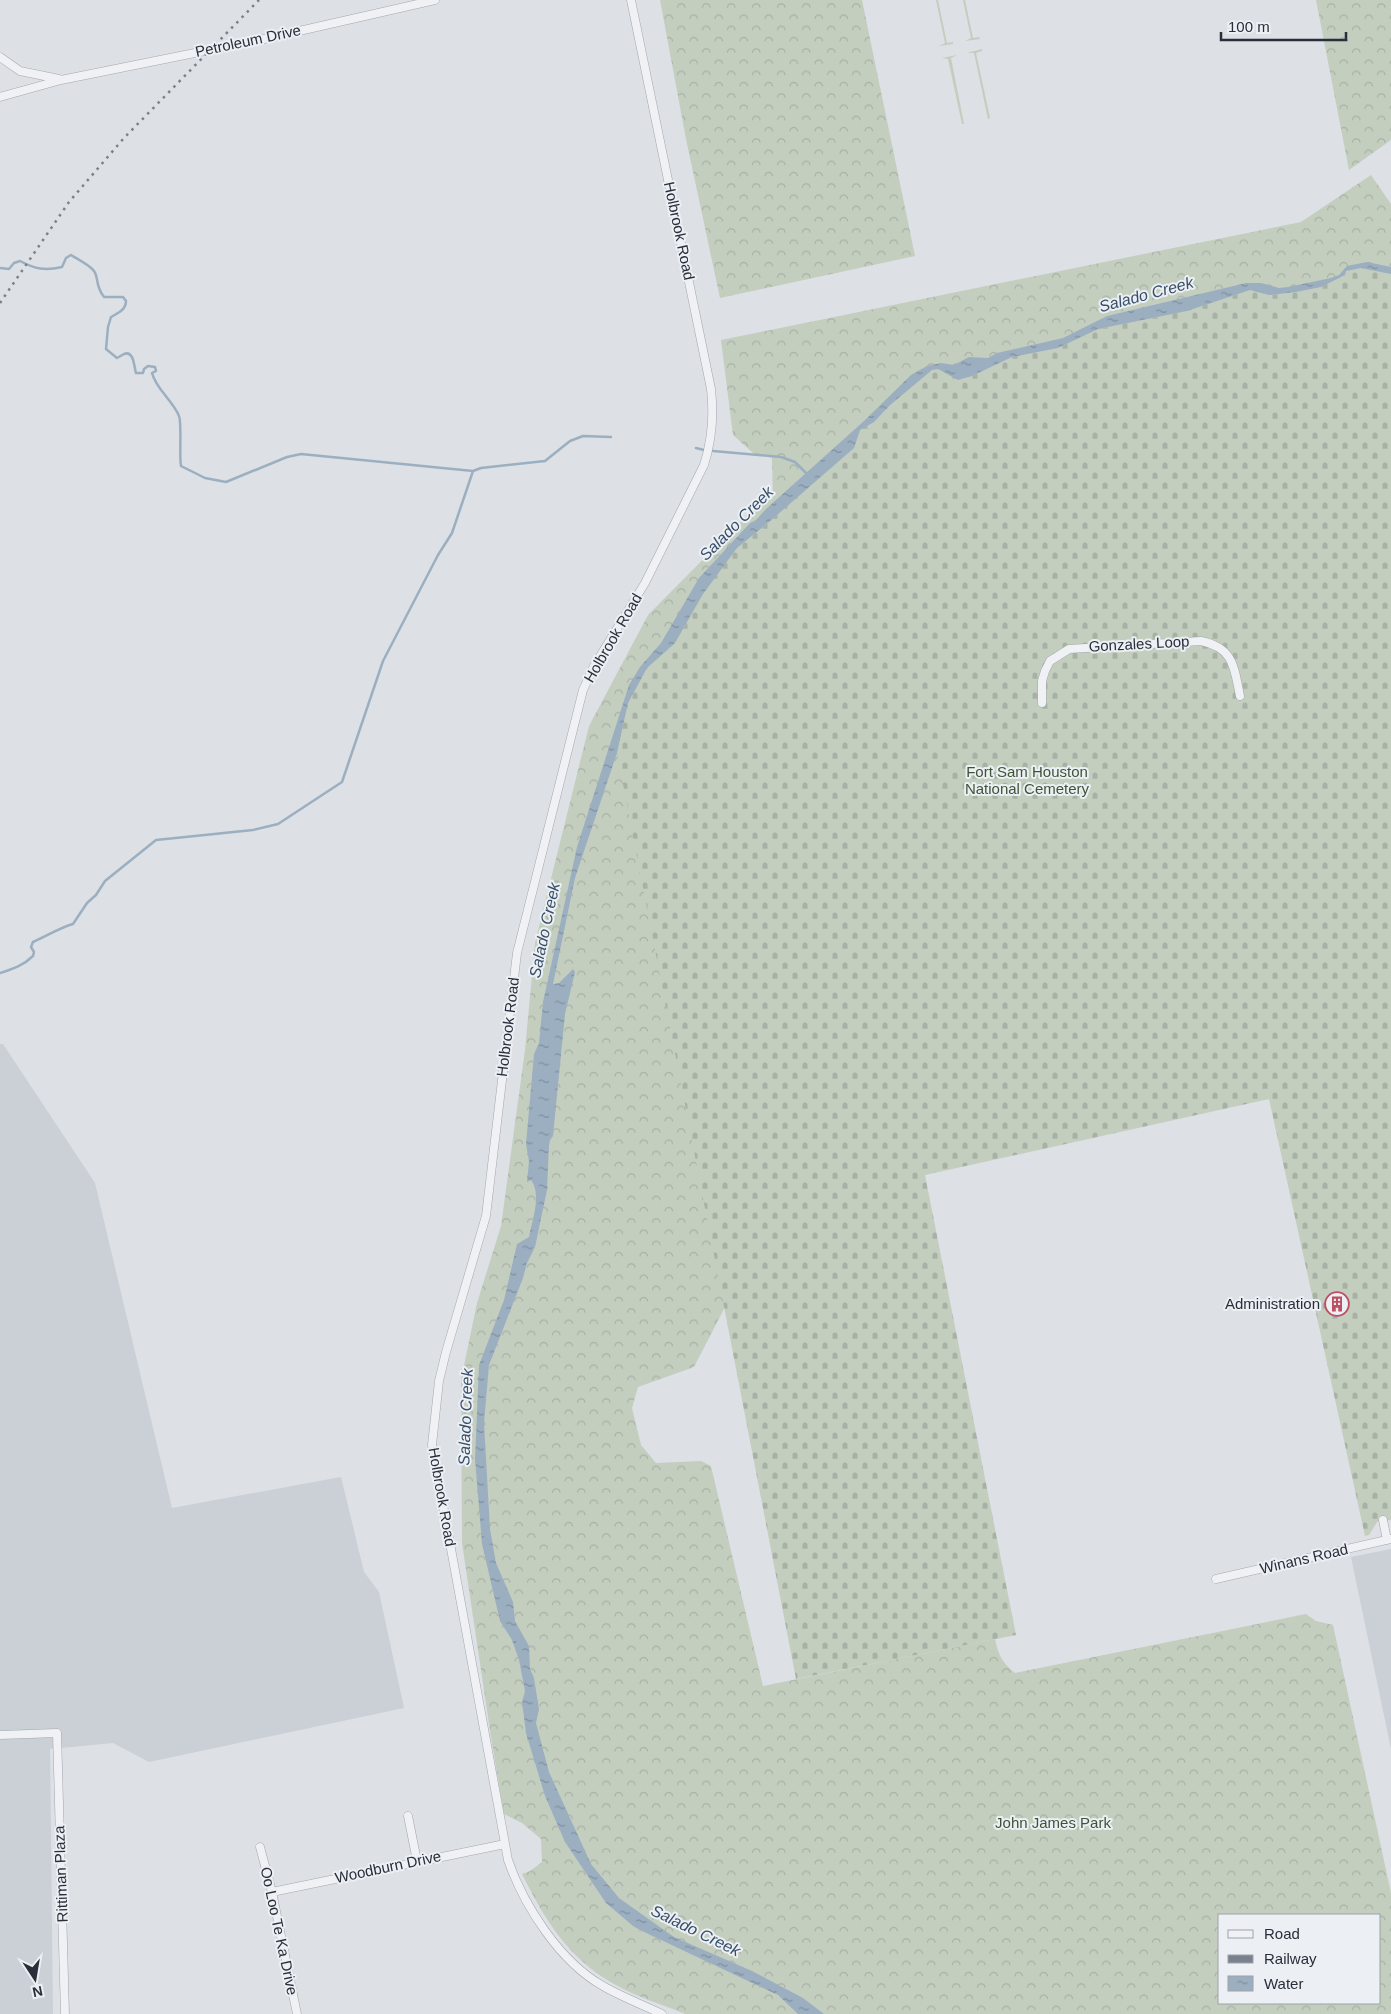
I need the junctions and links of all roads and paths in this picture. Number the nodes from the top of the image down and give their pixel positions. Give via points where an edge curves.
1 (434, 0) edge
2 (631, 0) edge
3 (0, 57) edge
4 (61, 80) junction
5 (0, 97) edge
6 (1240, 696) dead end
7 (1042, 702) dead end
8 (1383, 1520) dead end
9 (1389, 1540) edge
10 (1216, 1579) dead end
11 (0, 1734) edge
12 (408, 1816) dead end
13 (505, 1844) junction
14 (260, 1848) dead end
15 (417, 1861) junction
16 (272, 1892) junction
17 (65, 2014) edge
18 (297, 2014) edge
19 (662, 2014) edge

1 - 4 street, Petroleum Drive
2 - 13 street, Holbrook Road via 713,409 704,465 645,583 594,666 583,690 517,952 486,1216 446,1352 435,1412 433,1458
3 - 4 street, Petroleum Drive via 20,70
4 - 5 street, Petroleum Drive
6 - 7 street, Gonzales Loop via 1228,655 1201,641 1069,649 1050,661 1042,681
8 - 9 street
9 - 10 street, Winans Road
11 - 17 street, Rittiman Plaza via 57,1733
12 - 15 street
13 - 15 street, Woodburn Drive
13 - 19 street, Holbrook Road via 514,1878 531,1911 560,1948 585,1974 603,1986
14 - 16 street, Oo Loo Te Ka Drive
15 - 16 street, Woodburn Drive
16 - 18 street, Oo Loo Te Ka Drive

